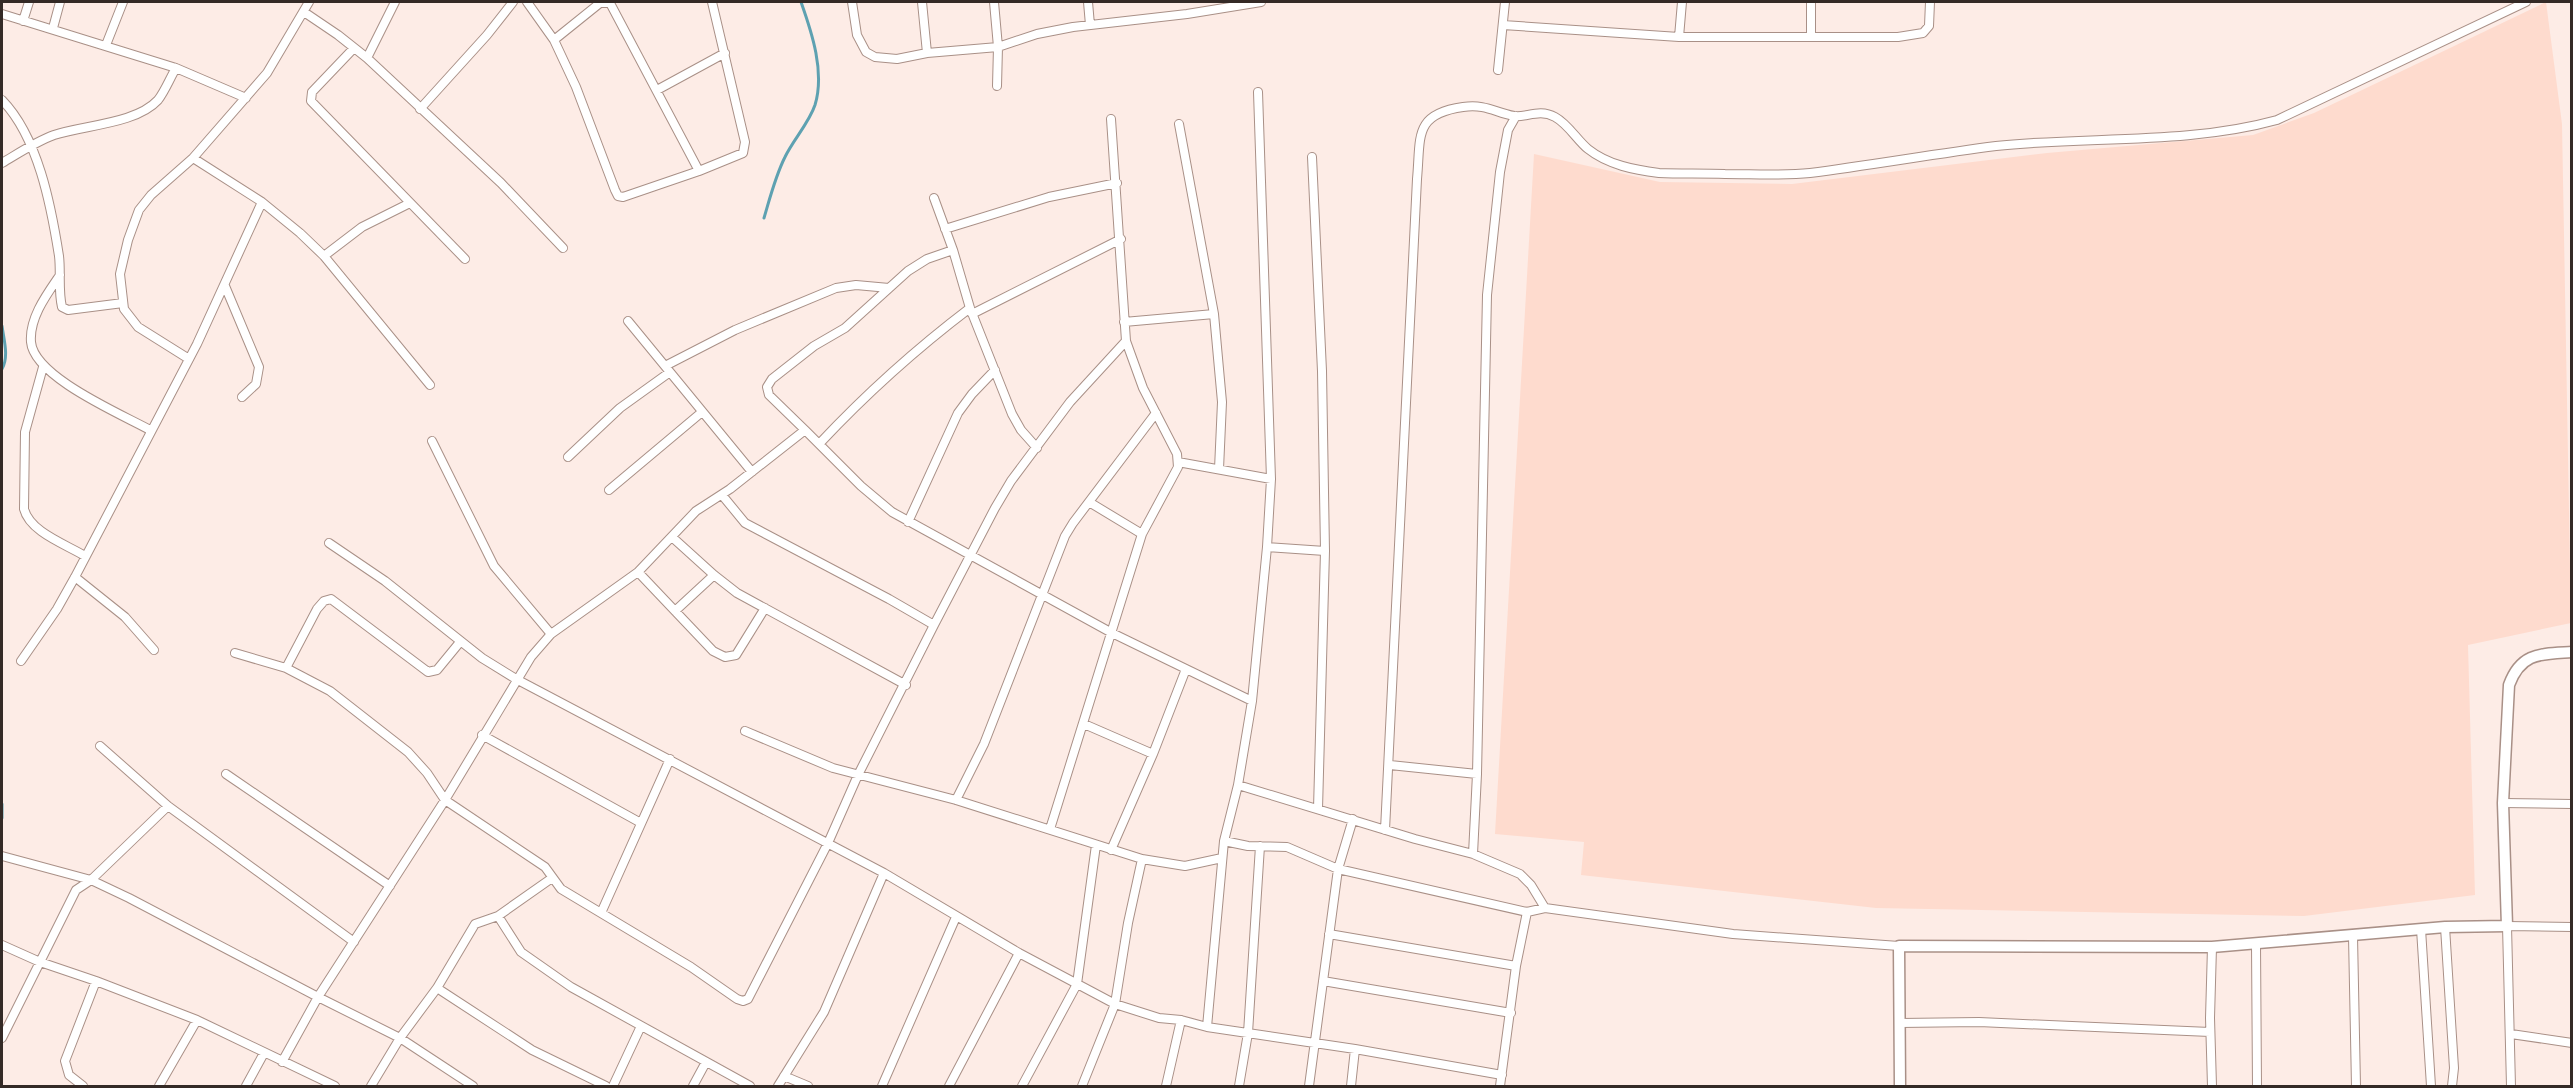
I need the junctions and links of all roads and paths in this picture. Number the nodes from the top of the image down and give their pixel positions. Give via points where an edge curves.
1 (29, 2) edge
2 (60, 2) edge
3 (123, 2) edge
4 (309, 2) edge
5 (395, 2) edge
6 (513, 2) edge
7 (527, 2) edge
8 (712, 2) edge
9 (852, 2) edge
10 (922, 2) edge
11 (994, 2) edge
12 (1088, 2) edge
13 (1261, 2) edge
14 (1504, 2) edge
15 (1682, 2) edge
16 (1811, 2) edge
17 (1930, 2) edge
18 (2526, 2) edge
19 (1234, 3) edge
20 (304, 12) junction
21 (2, 14) edge
22 (23, 21) junction
23 (1090, 25) junction
24 (1503, 25) junction
25 (53, 28) junction
26 (1679, 37) junction
27 (1811, 37) junction
28 (554, 40) junction
29 (106, 45) junction
30 (998, 46) junction
31 (354, 48) junction
32 (725, 53) junction
33 (927, 53) junction
34 (367, 58) junction
35 (176, 68) junction
36 (1498, 70) dead end
37 (997, 86) dead end
38 (657, 90) junction
39 (1258, 92) dead end
40 (246, 98) junction
41 (2, 100) edge
42 (420, 109) junction
43 (1516, 116) junction
44 (1112, 119) dead end
45 (1179, 124) dead end
46 (31, 145) junction
47 (1312, 157) dead end
48 (193, 158) junction
49 (2, 163) edge
50 (699, 171) junction
51 (1117, 183) junction
52 (934, 198) dead end
53 (262, 202) junction
54 (410, 203) junction
55 (945, 229) junction
56 (1120, 239) junction
57 (563, 248) dead end
58 (953, 250) junction
59 (324, 256) junction
60 (465, 259) dead end
61 (60, 275) junction
62 (225, 286) junction
63 (889, 288) junction
64 (123, 303) junction
65 (971, 311) junction
66 (1214, 314) junction
67 (628, 321) dead end
68 (1124, 322) junction
69 (1126, 341) junction
70 (189, 360) junction
71 (43, 367) junction
72 (668, 369) junction
73 (995, 370) junction
74 (430, 385) dead end
75 (242, 397) dead end
76 (702, 412) junction
77 (1156, 413) junction
78 (150, 430) junction
79 (805, 430) junction
80 (432, 441) dead end
81 (820, 442) junction
82 (1037, 448) junction
83 (568, 457) dead end
84 (1178, 462) junction
85 (1219, 469) junction
86 (752, 472) junction
87 (1271, 479) junction
88 (609, 490) dead end
89 (722, 495) junction
90 (1089, 502) junction
91 (908, 522) junction
92 (1142, 534) junction
93 (672, 537) junction
94 (329, 543) dead end
95 (1267, 547) junction
96 (1324, 551) junction
97 (970, 554) junction
98 (85, 556) junction
99 (638, 572) junction
100 (714, 575) junction
101 (75, 577) junction
102 (1041, 594) junction
103 (765, 608) junction
104 (675, 611) junction
105 (934, 625) junction
106 (1112, 633) junction
107 (551, 634) junction
108 (460, 642) junction
109 (154, 650) dead end
110 (2571, 652) edge
111 (235, 653) dead end
112 (21, 661) dead end
113 (285, 668) junction
114 (1186, 669) junction
115 (516, 679) junction
116 (906, 685) junction
117 (1252, 700) junction
118 (1084, 724) junction
119 (745, 731) dead end
120 (483, 735) junction
121 (100, 746) dead end
122 (1153, 754) junction
123 (670, 759) junction
124 (1390, 765) junction
125 (226, 774) dead end
126 (1478, 774) junction
127 (858, 775) junction
128 (1238, 785) junction
129 (445, 800) junction
130 (956, 800) junction
131 (2503, 803) junction
132 (2571, 804) edge
133 (168, 806) junction
134 (1318, 808) junction
135 (1353, 819) junction
136 (641, 823) junction
137 (1050, 829) junction
138 (1385, 830) junction
139 (1224, 841) junction
140 (828, 843) junction
141 (1096, 845) junction
142 (1260, 846) junction
143 (1111, 850) junction
144 (1473, 854) junction
145 (2, 856) edge
146 (1222, 858) junction
147 (1142, 859) junction
148 (1338, 869) junction
149 (884, 873) junction
150 (552, 878) junction
151 (91, 880) junction
152 (390, 886) junction
153 (1545, 908) junction
154 (1527, 912) junction
155 (601, 913) junction
156 (498, 916) junction
157 (956, 917) junction
158 (2507, 926) junction
159 (2445, 927) junction
160 (2571, 927) edge
161 (2421, 929) junction
162 (1329, 934) junction
163 (2354, 936) junction
164 (354, 942) junction
165 (2, 945) edge
166 (2256, 945) junction
167 (1899, 946) junction
168 (2212, 946) junction
169 (1019, 953) junction
170 (40, 962) junction
171 (1516, 966) junction
172 (96, 981) junction
173 (1323, 981) junction
174 (1077, 984) junction
175 (437, 988) junction
176 (318, 997) junction
177 (1115, 1004) junction
178 (1511, 1013) junction
179 (196, 1020) junction
180 (1181, 1020) junction
181 (1900, 1023) junction
182 (641, 1026) junction
183 (1207, 1027) junction
184 (2210, 1032) junction
185 (1248, 1033) junction
186 (2511, 1034) junction
187 (2, 1038) edge
188 (400, 1038) junction
189 (2571, 1042) edge
190 (1315, 1043) junction
191 (1355, 1049) junction
192 (264, 1053) junction
193 (282, 1062) junction
194 (706, 1062) junction
195 (1502, 1075) junction
196 (784, 1076) junction
197 (83, 1086) edge
198 (159, 1086) edge
199 (246, 1086) edge
200 (335, 1086) edge
201 (371, 1086) edge
202 (473, 1086) edge
203 (606, 1086) edge
204 (613, 1086) edge
205 (693, 1086) edge
206 (750, 1086) edge
207 (778, 1086) edge
208 (808, 1086) edge
209 (882, 1086) edge
210 (949, 1086) edge
211 (1022, 1086) edge
212 (1082, 1086) edge
213 (1166, 1086) edge
214 (1239, 1086) edge
215 (1309, 1086) edge
216 (1351, 1086) edge
217 (1500, 1086) edge
218 (1900, 1086) edge
219 (2212, 1086) edge
220 (2258, 1086) edge
221 (2356, 1086) edge
222 (2431, 1086) edge
223 (2452, 1086) edge
224 (2511, 1086) edge

1 - 22 street
2 - 25 street
3 - 29 street
4 - 20 street
5 - 34 street
6 - 42 street
7 - 28 street
8 - 32 street
9 - 33 street via 857,35 866,52 891,59
10 - 33 street
11 - 30 street
12 - 23 street
13 - 19 street
14 - 24 street
15 - 26 street
16 - 27 street
17 - 27 street via 1929,26 1923,33 1898,37
18 - 43 street via 2277,120 2236,129 1996,147 1808,173 1659,173 1603,159 1588,150 1556,117 1544,113
19 - 23 street via 1187,14
20 - 31 street
20 - 40 street via 279,55
21 - 22 street
22 - 25 street
23 - 30 street via 1037,34
24 - 26 street
24 - 36 street
25 - 29 street
26 - 27 street
28 - 38 street via 600,3 610,3
28 - 50 street via 618,196
29 - 35 street
30 - 33 street
30 - 37 street
31 - 34 street
31 - 54 street via 312,92 311,101
32 - 38 street
32 - 50 street via 745,148 743,153
34 - 42 street
35 - 40 street
35 - 46 street via 158,99 145,110
38 - 50 street
39 - 87 street
40 - 48 street
41 - 46 street via 18,119
42 - 57 street via 501,183
43 - 124 street via 1478,106 1455,109 1428,119 1421,139
43 - 126 street via 1508,130 1500,172 1487,295
44 - 51 street
45 - 66 street
46 - 49 street
46 - 61 street via 50,209
47 - 96 street via 1322,371
48 - 53 street
48 - 64 street via 139,210 123,255
51 - 55 street via 1049,197
51 - 56 street
52 - 55 street
53 - 59 street
53 - 62 street
54 - 59 street via 362,227
54 - 60 street
55 - 58 street
56 - 65 street
56 - 68 street
58 - 63 street via 919,263
58 - 65 street
59 - 74 street
61 - 64 street via 61,303 66,310
61 - 71 street via 43,300 31,337
62 - 70 street
62 - 75 street via 259,367 256,384
63 - 72 street via 836,288 735,330
63 - 79 street via 845,328 814,346 767,387 769,395
64 - 70 street via 138,327
65 - 73 street
65 - 81 street via 870,390
66 - 68 street
66 - 85 street via 1222,402
67 - 72 street
68 - 69 street
69 - 77 street
69 - 82 street via 1070,402
70 - 78 street
71 - 78 street
71 - 98 street via 25,432 24,508 35,526
72 - 76 street
72 - 83 street
73 - 82 street via 1015,419
73 - 91 street via 958,413
76 - 86 street
76 - 88 street
77 - 84 street
77 - 90 street
78 - 98 street
79 - 81 street
79 - 86 street
80 - 107 street via 494,566
81 - 91 street via 883,506
82 - 97 street via 1011,481
84 - 85 street
84 - 92 street
85 - 87 street
86 - 89 street
87 - 95 street
89 - 93 street via 696,511
89 - 105 street via 745,524
90 - 92 street
90 - 102 street via 1065,536
91 - 97 street
92 - 106 street
93 - 99 street
93 - 100 street
94 - 108 street via 385,581
95 - 96 street
95 - 117 street
96 - 134 street
97 - 102 street
97 - 105 street
98 - 101 street
99 - 104 street
99 - 107 street
100 - 103 street
100 - 104 street
101 - 109 street via 125,617
101 - 112 street
102 - 106 street
102 - 130 street via 984,744
103 - 104 street via 736,656 731,657 713,651
103 - 116 street
105 - 116 street
106 - 114 street
106 - 118 street
107 - 115 street
108 - 113 street via 437,670 428,672 331,599 317,609
108 - 115 street
110 - 131 street via 2530,657 2513,673 2507,694
111 - 113 street
113 - 129 street via 330,691 384,732 418,762
114 - 117 street
114 - 122 street
115 - 120 street
115 - 123 street
116 - 127 street
117 - 128 street
118 - 122 street
118 - 137 street
119 - 127 street via 816,762
120 - 129 street
120 - 136 street
121 - 133 street
122 - 143 street
123 - 136 street
123 - 140 street
124 - 126 street
124 - 138 street
125 - 152 street
126 - 144 street
127 - 130 street
127 - 140 street
128 - 134 street
128 - 139 street
129 - 150 street via 545,867
129 - 152 street
130 - 137 street
131 - 132 street
131 - 158 street
133 - 151 street
133 - 164 street
134 - 135 street
135 - 138 street
135 - 148 street
136 - 155 street
137 - 141 street
138 - 144 street
139 - 142 street
139 - 146 street
140 - 149 street
140 - 155 street via 748,999 743,1001
141 - 143 street
141 - 174 street
142 - 148 street via 1287,847
142 - 185 street
143 - 147 street
144 - 153 street via 1520,874
145 - 151 street
146 - 147 street via 1185,866
146 - 183 street
147 - 177 street
148 - 154 street
148 - 162 street
149 - 157 street
149 - 196 street via 817,1028
150 - 155 street via 561,889
150 - 156 street
151 - 170 street via 76,890
151 - 176 street
152 - 164 street
153 - 154 street
153 - 167 street via 1733,934
154 - 171 street
156 - 175 street via 475,924
156 - 182 street via 521,952 571,987
157 - 169 street
157 - 209 street
158 - 159 street
158 - 160 street
158 - 186 street
159 - 161 street
159 - 223 street
161 - 163 street
161 - 222 street
162 - 171 street
162 - 173 street
163 - 166 street
163 - 221 street
164 - 176 street
165 - 170 street
166 - 168 street
166 - 220 street
167 - 168 street
167 - 181 street
168 - 184 street
169 - 174 street
169 - 210 street
170 - 172 street
170 - 187 street
171 - 178 street
172 - 179 street
172 - 197 street via 65,1061 69,1075
173 - 178 street
173 - 190 street
174 - 177 street
174 - 211 street
175 - 188 street
175 - 203 street via 532,1050
176 - 188 street
176 - 193 street
177 - 180 street via 1159,1018
177 - 212 street
178 - 195 street
179 - 192 street
179 - 198 street
180 - 183 street
180 - 213 street
181 - 184 street
181 - 218 street
182 - 194 street
182 - 204 street
183 - 185 street
184 - 219 street
185 - 190 street
185 - 214 street
186 - 189 street
186 - 224 street
188 - 201 street
188 - 202 street
190 - 191 street
190 - 215 street
191 - 195 street
191 - 216 street
192 - 193 street
192 - 199 street
193 - 200 street
194 - 205 street
194 - 206 street
195 - 217 street
196 - 207 street
196 - 208 street

